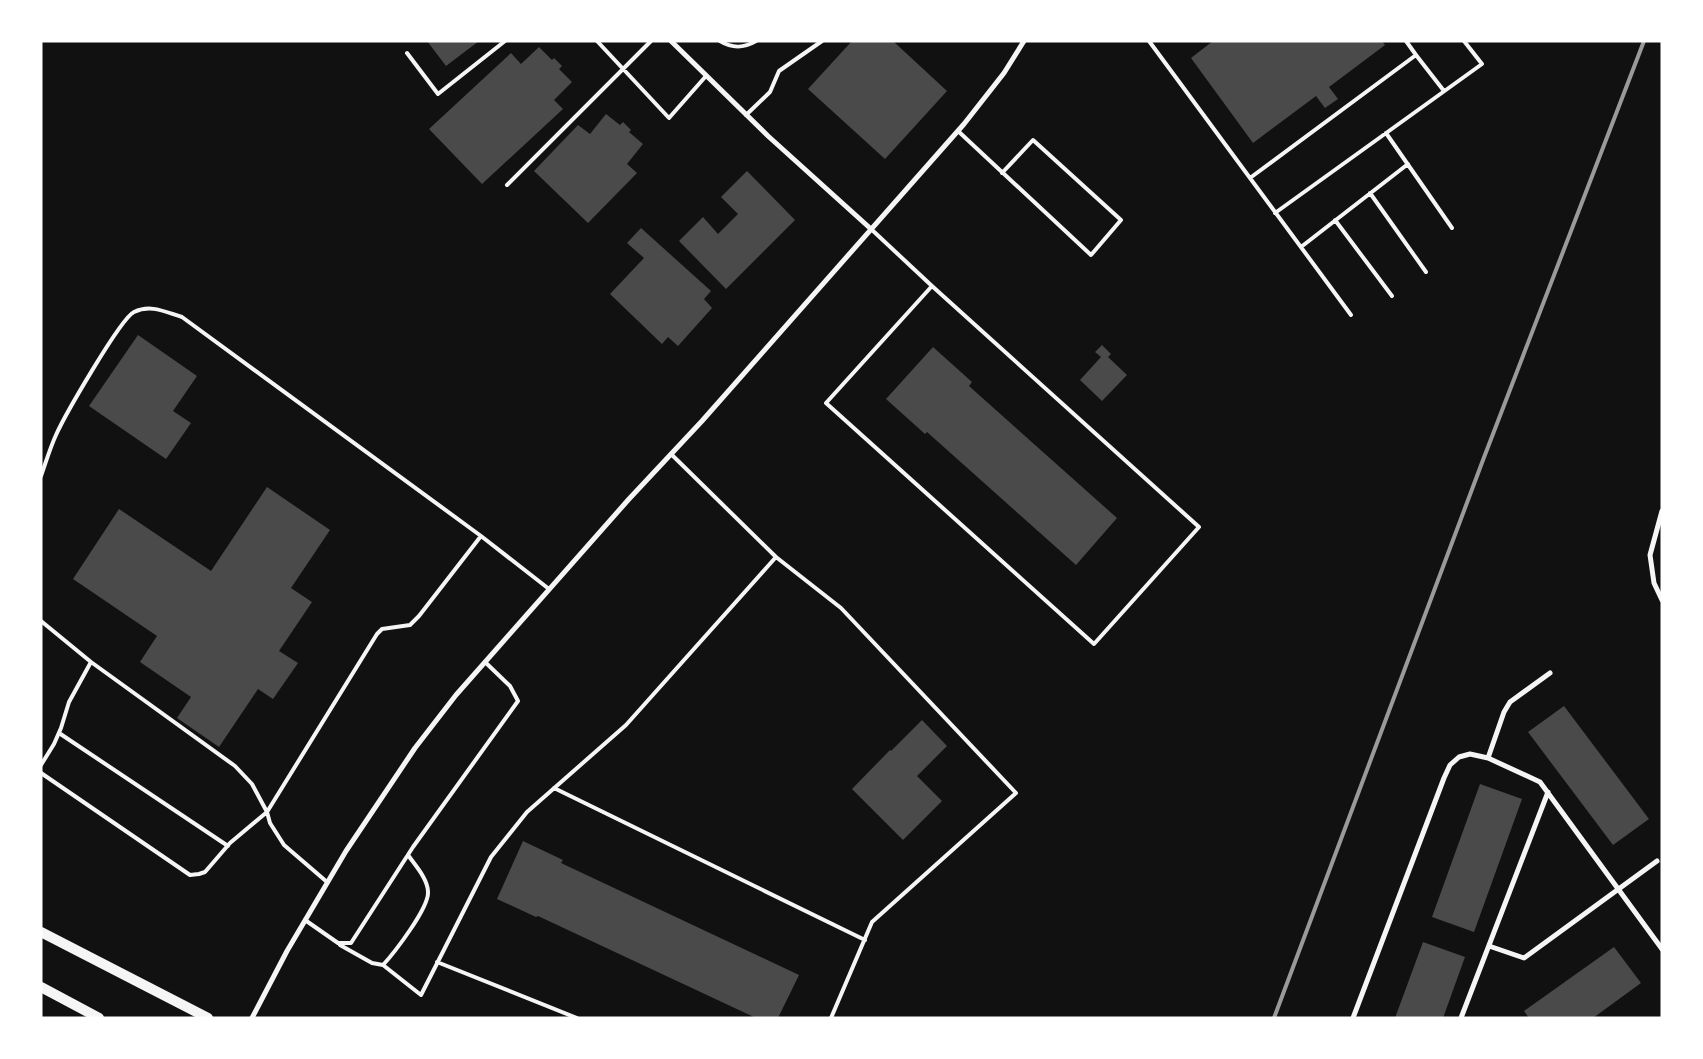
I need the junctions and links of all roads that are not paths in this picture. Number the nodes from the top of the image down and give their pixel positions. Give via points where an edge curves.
1 (505, 41) edge
2 (597, 41) edge
3 (651, 41) edge
4 (671, 41) edge
5 (720, 41) edge
6 (756, 41) edge
7 (822, 41) edge
8 (1024, 41) edge
9 (1149, 41) edge
10 (1406, 41) edge
11 (1464, 41) edge
12 (407, 53) dead end
13 (1416, 55) junction
14 (623, 68) junction
15 (706, 76) junction
16 (1444, 91) junction
17 (746, 114) junction
18 (958, 131) junction
19 (1386, 133) junction
20 (1408, 164) junction
21 (1002, 173) junction
22 (1250, 178) junction
23 (507, 185) dead end
24 (1370, 193) junction
25 (1276, 213) junction
26 (1335, 220) junction
27 (1452, 228) dead end
28 (871, 229) junction
29 (1301, 247) junction
30 (1426, 272) dead end
31 (932, 286) junction
32 (1392, 296) dead end
33 (1351, 315) dead end
34 (672, 454) junction
35 (41, 476) edge
36 (1662, 510) edge
37 (480, 536) junction
38 (776, 557) junction
39 (549, 589) junction
40 (1662, 600) edge
41 (41, 621) edge
42 (91, 662) junction
43 (484, 662) junction
44 (1550, 673) dead end
45 (59, 733) junction
46 (1488, 758) junction
47 (41, 765) edge
48 (41, 773) edge
49 (554, 788) junction
50 (1548, 792) junction
51 (267, 812) junction
52 (228, 846) junction
53 (408, 855) junction
54 (1657, 861) dead end
55 (327, 882) junction
56 (1619, 890) junction
57 (305, 920) junction
58 (41, 932) edge
59 (865, 940) junction
60 (338, 943) junction
61 (1489, 946) junction
62 (1662, 949) edge
63 (437, 962) junction
64 (383, 965) junction
65 (41, 987) edge
66 (99, 1018) edge
67 (208, 1018) edge
68 (252, 1018) edge
69 (577, 1018) edge
70 (831, 1018) edge
71 (1353, 1018) edge
72 (1461, 1018) edge

1 - 12 lane via 438,94
2 - 14 lane
3 - 14 lane
4 - 15 street
5 - 6 lane via 739,47
7 - 17 lane via 779,71 770,92
8 - 18 street via 1004,73
9 - 22 lane
10 - 13 lane
11 - 16 lane via 1482,64
13 - 16 lane
13 - 22 lane
14 - 15 lane via 669,118
14 - 23 lane
15 - 17 street
16 - 19 lane
17 - 28 street
18 - 21 lane
18 - 28 street
19 - 20 lane
19 - 25 lane
20 - 24 lane
20 - 27 lane
21 - 21 lane via 1091,255 1121,220 1033,140
22 - 25 lane
24 - 26 lane
24 - 30 lane
25 - 29 lane
26 - 29 lane
26 - 32 lane
28 - 31 lane
28 - 34 street
29 - 33 lane
31 - 31 lane via 826,403 1094,644 1199,527
34 - 38 lane
34 - 39 street
35 - 37 lane via 64,417 116,332 132,313 151,307 182,317
36 - 40 street via 1650,555 1654,583
37 - 39 lane
37 - 51 lane via 410,625 382,629 377,634
38 - 49 lane via 626,725
38 - 59 lane via 840,608 1016,793 872,922
39 - 43 street
41 - 42 lane
42 - 45 lane via 69,702
42 - 51 lane via 235,766 252,784
43 - 53 lane via 510,686 518,701
43 - 55 street via 415,748
44 - 46 street via 1510,702
45 - 47 lane
45 - 52 lane
46 - 50 street via 1540,782
46 - 71 street via 1470,754 1458,757 1450,765
48 - 52 lane via 190,875 205,872
49 - 59 lane
49 - 63 lane via 527,812 491,857
50 - 56 street
50 - 61 street
51 - 52 lane
51 - 55 lane via 284,845
53 - 60 lane via 351,944
53 - 64 lane via 429,893 415,921
54 - 56 street
55 - 57 street
56 - 61 street via 1524,958
56 - 62 street
57 - 60 lane
57 - 68 street
58 - 67 main road
59 - 70 lane
60 - 64 lane via 372,963
61 - 72 street
63 - 64 lane via 420,995
63 - 69 lane
65 - 66 main road

